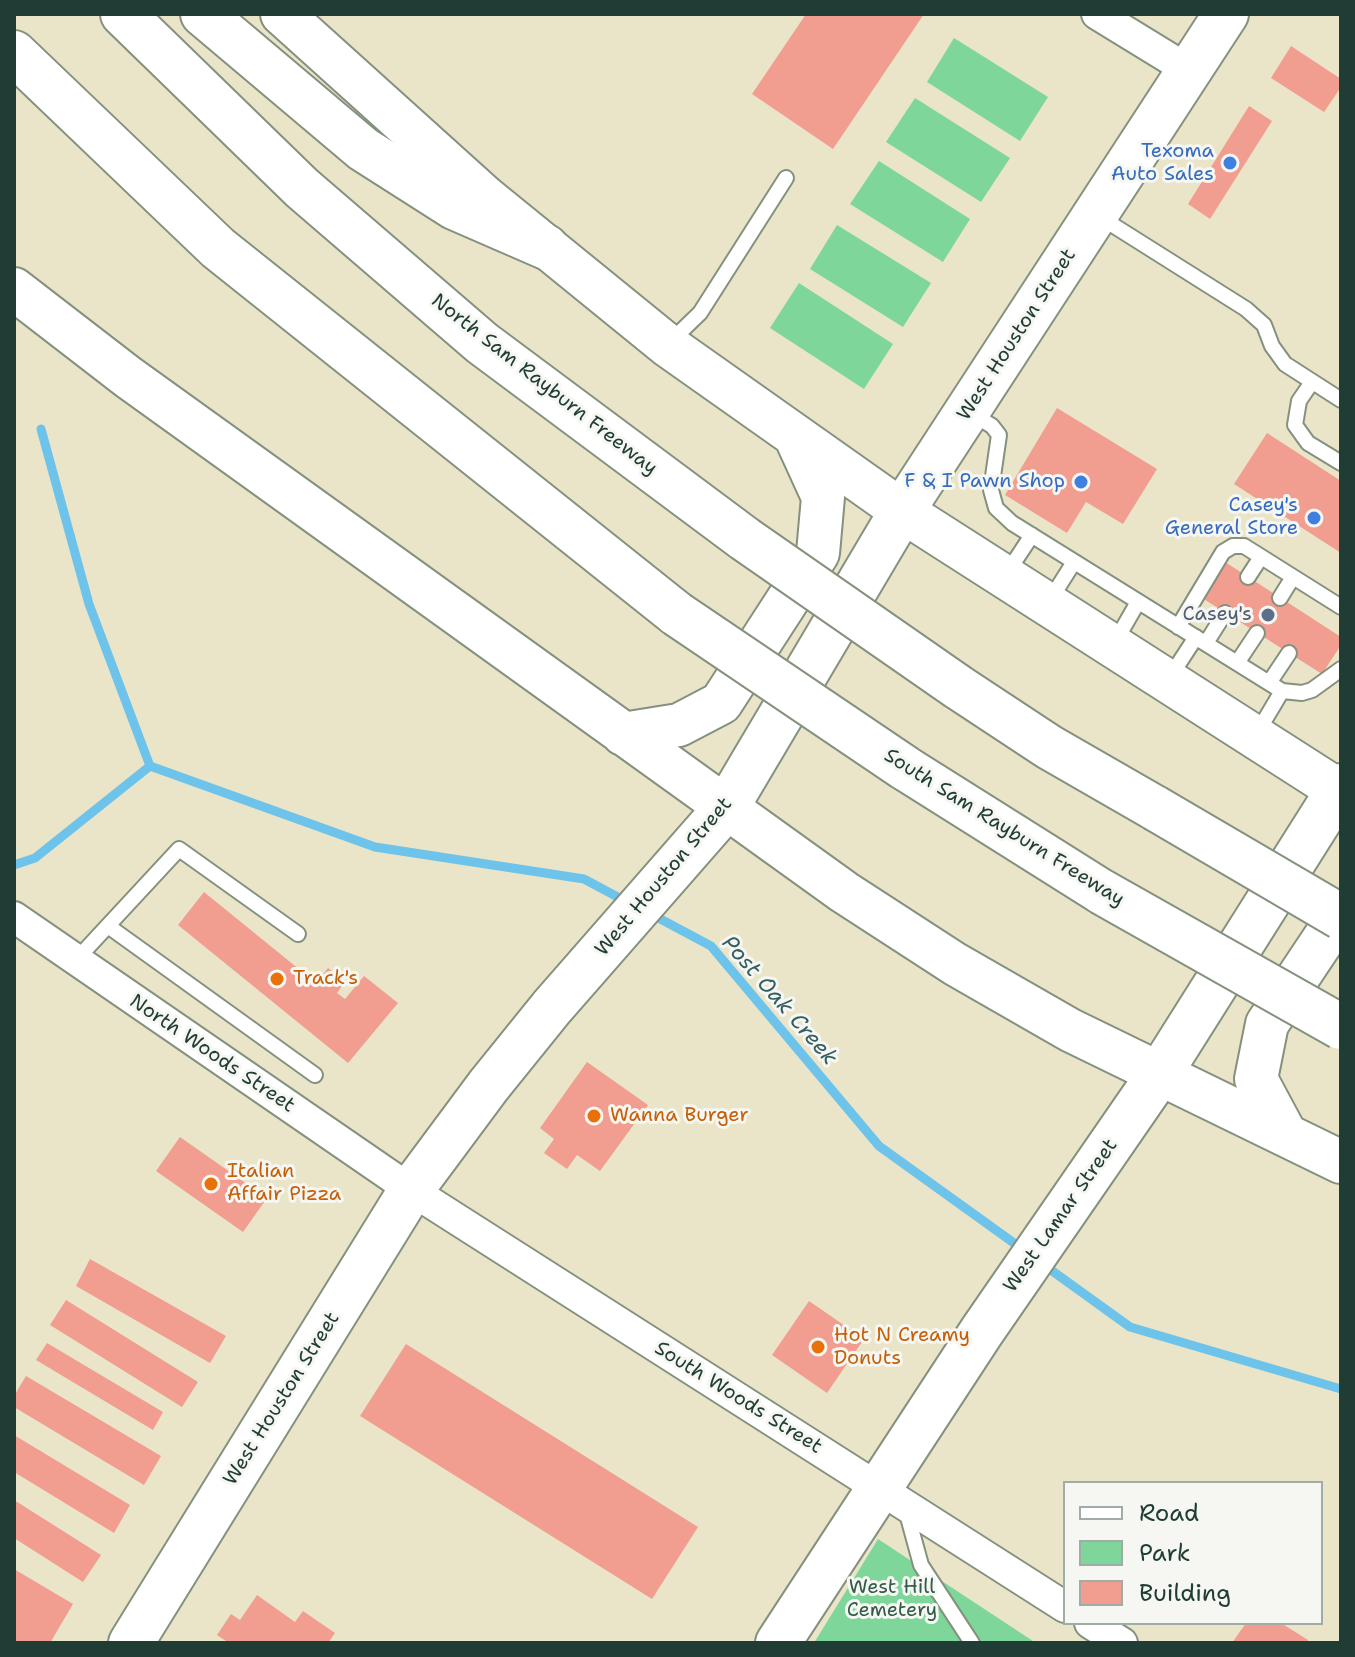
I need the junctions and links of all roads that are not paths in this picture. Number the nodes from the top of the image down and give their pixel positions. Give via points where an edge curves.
1 (123, 14) edge
2 (203, 14) edge
3 (282, 14) edge
4 (1097, 14) edge
5 (1226, 14) edge
6 (14, 53) edge
7 (1190, 71) junction
8 (786, 178) dead end
9 (1096, 214) junction
10 (546, 247) junction
11 (14, 289) edge
12 (667, 345) junction
13 (1312, 382) junction
14 (1341, 400) edge
15 (967, 410) junction
16 (797, 440) junction
17 (1341, 463) edge
18 (902, 511) junction
19 (1032, 535) junction
20 (1261, 557) junction
21 (1074, 562) junction
22 (1005, 577) junction
23 (1248, 577) dead end
24 (1293, 577) junction
25 (1280, 598) dead end
26 (1138, 602) junction
27 (1047, 604) junction
28 (1341, 607) edge
29 (1225, 613) dead end
30 (1178, 627) junction
31 (1257, 633) dead end
32 (1201, 640) junction
33 (1113, 646) junction
34 (1289, 653) dead end
35 (1237, 663) junction
36 (1341, 669) edge
37 (1168, 681) junction
38 (1276, 687) junction
39 (623, 734) junction
40 (1254, 736) junction
41 (1340, 790) edge
42 (726, 808) junction
43 (1341, 915) edge
44 (24, 924) edge
45 (108, 926) junction
46 (298, 934) dead end
47 (76, 960) junction
48 (1341, 1027) edge
49 (1160, 1073) junction
50 (315, 1075) dead end
51 (1286, 1135) junction
52 (1341, 1162) edge
53 (411, 1190) junction
54 (891, 1496) junction
55 (1063, 1606) edge
56 (1093, 1625) edge
57 (131, 1643) edge
58 (778, 1643) edge
59 (972, 1643) edge
60 (1122, 1643) edge

1 - 43 main road, North Sam Rayburn Freeway, bridge via 302,188 482,343 745,539 1049,747
2 - 10 main road via 363,149 454,207
3 - 10 main road
4 - 7 street
5 - 7 main road, West Houston Street
6 - 48 main road, South Sam Rayburn Freeway, bridge via 218,248 677,614 905,768 1102,892
7 - 9 main road, West Houston Street
8 - 12 lane via 700,313
9 - 13 lane via 1246,309 1264,325 1285,364
9 - 15 main road, West Houston Street
10 - 12 main road
11 - 39 main road
12 - 16 main road
13 - 14 lane
13 - 17 lane via 1299,401 1295,425 1308,443
15 - 18 main road, West Houston Street
15 - 19 lane via 999,435 991,490 996,508
16 - 18 main road
16 - 39 main road via 823,497 818,553 721,703 679,725
18 - 22 main road
18 - 42 main road, West Houston Street
19 - 21 lane
19 - 22 lane
20 - 23 lane
20 - 24 lane
20 - 30 lane via 1244,546 1223,552
21 - 26 lane
21 - 27 lane
22 - 27 main road
24 - 25 lane
24 - 28 lane
26 - 30 lane
26 - 33 lane
27 - 33 main road
29 - 32 lane
30 - 32 lane
31 - 35 lane
32 - 35 lane
32 - 37 lane
33 - 37 main road
34 - 38 lane
35 - 38 lane
36 - 38 lane via 1302,693
37 - 40 main road
38 - 40 lane
39 - 42 main road
40 - 41 main road
41 - 49 main road, West Lamar Street
42 - 49 main road via 955,964 1070,1030
42 - 53 main road, West Houston Street via 552,1007
43 - 51 main road via 1267,1024 1256,1079
44 - 47 street, North Woods Street
45 - 46 lane via 179,849
45 - 47 lane
45 - 50 lane
47 - 53 street, North Woods Street
49 - 51 main road
49 - 54 main road, West Lamar Street via 982,1331
51 - 52 main road
53 - 54 street, South Woods Street
53 - 57 main road, West Houston Street
54 - 55 street, South Woods Street
54 - 58 main road, West Lamar Street
54 - 59 lane via 921,1565
56 - 60 street

